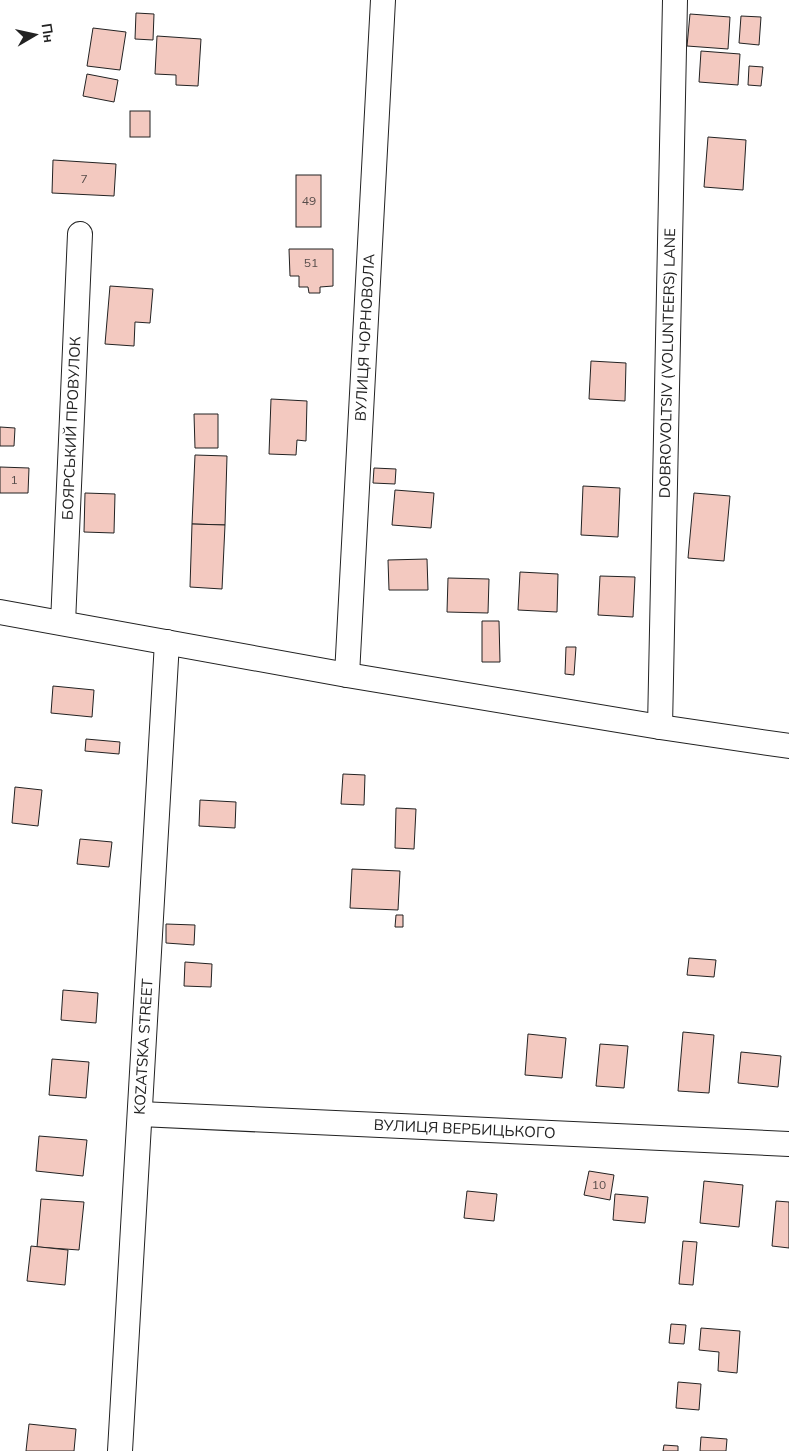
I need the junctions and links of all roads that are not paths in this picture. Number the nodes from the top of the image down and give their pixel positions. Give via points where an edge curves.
1 (384, 0) edge
2 (675, 0) edge
3 (80, 234) dead end
4 (0, 612) edge
5 (63, 623) junction
6 (167, 642) junction
7 (347, 675) junction
8 (660, 727) junction
9 (789, 746) edge
10 (140, 1114) junction
11 (789, 1144) edge
12 (120, 1451) edge

1 - 7 street, ВУЛИЦЯ ЧОРНОВОЛА
2 - 8 street, DOBROVOLTSIV (VOLUNTEERS) LANE
3 - 5 street, БОЯРСЬКИЙ ПРОВУЛОК
4 - 5 street
5 - 6 street
6 - 7 street
6 - 10 street, KOZATSKA STREET
7 - 8 street
8 - 9 street
10 - 11 street, ВУЛИЦЯ ВЕРБИЦЬКОГО
10 - 12 street, KOZATSKA STREET

